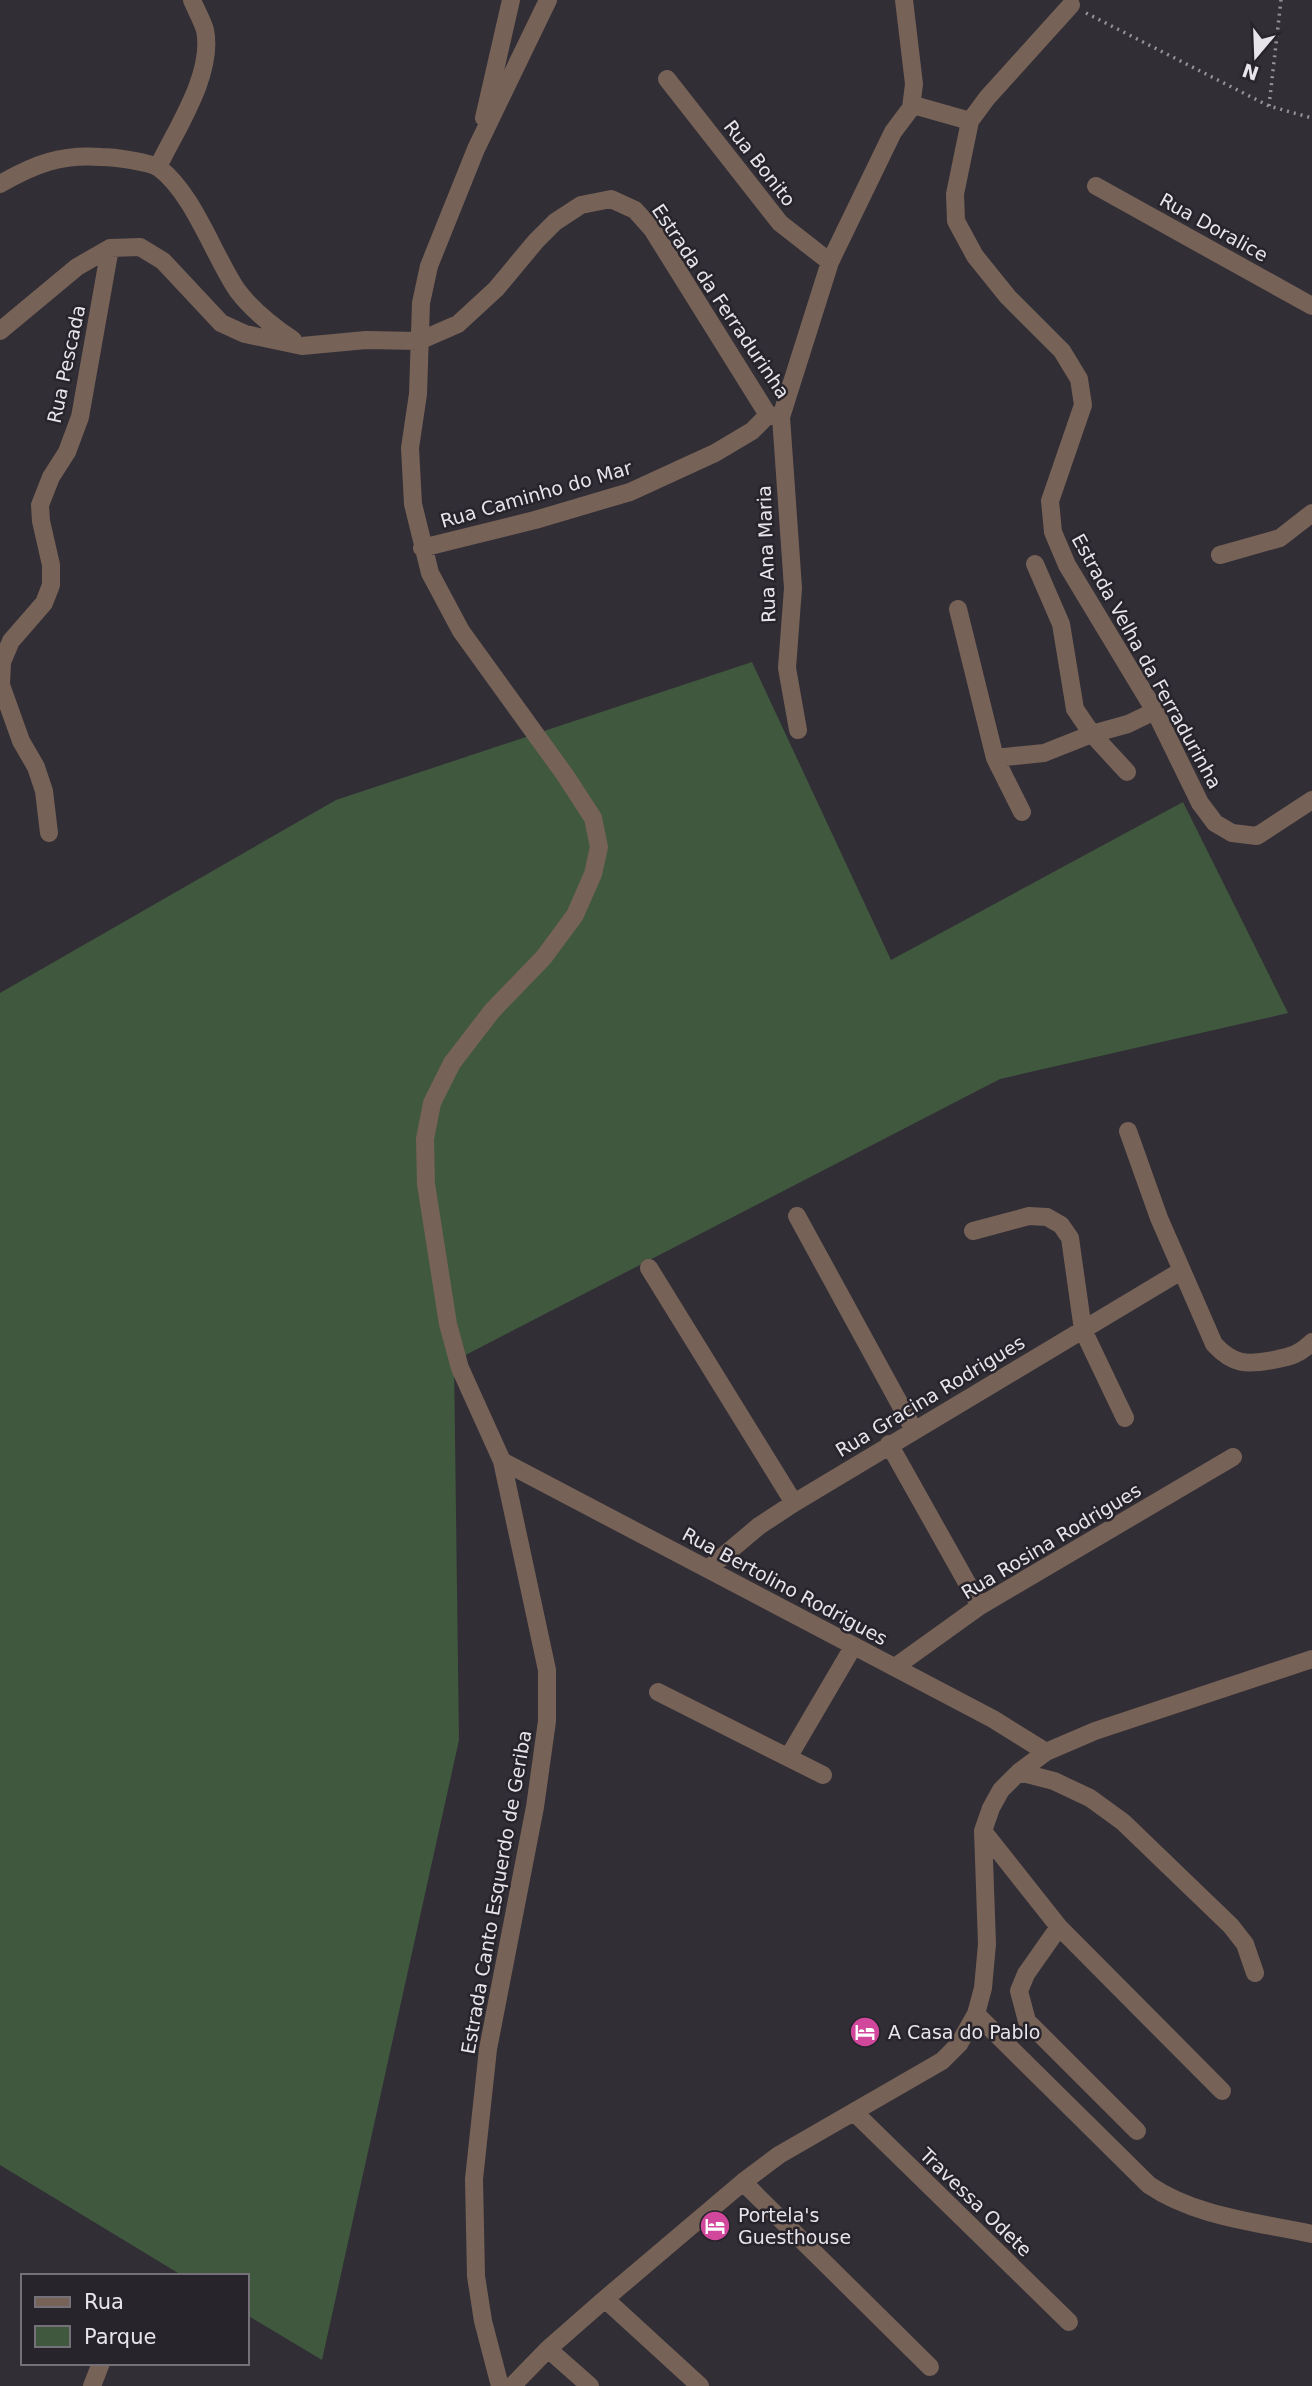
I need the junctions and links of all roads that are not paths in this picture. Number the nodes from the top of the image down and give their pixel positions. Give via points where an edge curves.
1 (192, 0) edge
2 (511, 0) edge
3 (548, 0) edge
4 (904, 0) edge
5 (1071, 5) road end
6 (667, 79) dead end
7 (911, 108) junction
8 (970, 121) junction
9 (477, 149) junction
10 (158, 167) junction
11 (0, 184) edge
12 (1096, 186) dead end
13 (110, 248) junction
14 (830, 262) junction
15 (1312, 306) edge
16 (0, 331) edge
17 (419, 341) junction
18 (302, 346) junction
19 (774, 416) junction
20 (1312, 513) edge
21 (422, 548) junction
22 (1220, 555) dead end
23 (1035, 564) dead end
24 (958, 609) dead end
25 (1155, 711) junction
26 (798, 730) dead end
27 (1092, 734) junction
28 (995, 758) junction
29 (1127, 772) dead end
30 (1312, 800) edge
31 (1022, 812) dead end
32 (49, 833) dead end
33 (1128, 1131) dead end
34 (797, 1216) dead end
35 (973, 1231) dead end
36 (649, 1268) dead end
37 (1181, 1270) junction
38 (1083, 1330) junction
39 (1312, 1342) edge
40 (1125, 1418) dead end
41 (914, 1430) junction
42 (889, 1444) junction
43 (1233, 1457) dead end
44 (502, 1461) junction
45 (794, 1503) junction
46 (708, 1569) junction
47 (980, 1606) junction
48 (853, 1647) junction
49 (1312, 1660) edge
50 (895, 1667) junction
51 (658, 1692) dead end
52 (1046, 1752) junction
53 (789, 1755) junction
54 (1018, 1772) junction
55 (823, 1774) dead end
56 (983, 1831) junction
57 (1059, 1927) junction
58 (1255, 1973) dead end
59 (976, 2014) junction
60 (1222, 2091) dead end
61 (854, 2112) junction
62 (1137, 2131) dead end
63 (743, 2182) junction
64 (1312, 2234) edge
65 (605, 2299) junction
66 (1069, 2322) dead end
67 (548, 2349) junction
68 (100, 2365) edge
69 (930, 2367) dead end
70 (92, 2386) edge
71 (500, 2386) edge
72 (512, 2386) edge
73 (590, 2386) edge
74 (700, 2386) edge

1 - 10 street via 205,31 206,61 195,94
2 - 9 street
3 - 9 street, Estrada Canto Esquerdo de Geriba
4 - 7 street via 914,84
5 - 8 street
6 - 14 street, Rua Bonito via 780,223
7 - 8 street via 926,107
7 - 14 street, Estrada da Ferradurinha via 893,132
8 - 25 street, Estrada Velha da Ferradurinha via 955,194 956,221 975,256 1062,351 1079,379 1083,405 1050,502 1053,533 1067,565
9 - 17 street, Estrada Canto Esquerdo de Geriba via 429,266
10 - 11 street via 76,155 29,167
10 - 18 street via 196,216 238,290 271,326
12 - 15 street, Rua Doralice
13 - 16 street via 77,267
13 - 18 street, Estrada da Ferradurinha via 140,247 163,261 221,323 245,334
13 - 32 street, Rua Pescada via 80,418 40,505 51,585 44,603 11,641 2,662 1,685 44,791
14 - 19 street, Estrada da Ferradurinha
17 - 18 street, Estrada da Ferradurinha
17 - 19 street, Estrada da Ferradurinha via 458,324 555,222 581,205 611,199 635,209 652,229
17 - 21 street, Estrada Canto Esquerdo de Geriba via 410,448 413,504
19 - 21 street, Rua Caminho do Mar via 715,453 630,492
19 - 26 street, Rua Ana Maria via 793,588 787,668
20 - 22 street via 1280,538
21 - 44 street, Estrada Canto Esquerdo de Geriba via 461,631 593,818 599,847 575,915 452,1063 432,1103 425,1139 426,1184 448,1324 460,1368
23 - 27 street via 1061,624 1075,709
24 - 28 street
25 - 27 street
25 - 30 street, Estrada Velha da Ferradurinha via 1200,803 1216,823 1232,833 1257,836
27 - 28 street via 1044,753
27 - 29 street
28 - 31 street
33 - 37 street
34 - 41 street
35 - 38 street via 1029,1216 1047,1217 1061,1225 1070,1238
36 - 45 street
37 - 38 street, Rua Gracina Rodrigues
37 - 39 street via 1214,1344 1224,1355 1252,1364 1299,1354
38 - 40 street
38 - 41 street, Rua Gracina Rodrigues
41 - 42 street, Rua Gracina Rodrigues
42 - 45 street, Rua Gracina Rodrigues
42 - 47 street
43 - 47 street, Rua Rosina Rodrigues
44 - 46 street, Rua Bertolino Rodrigues
44 - 71 street, Estrada Canto Esquerdo de Geriba via 547,1670 547,1721 488,2049 474,2179 476,2276
45 - 46 street, Rua Gracina Rodrigues
46 - 48 street, Rua Bertolino Rodrigues
47 - 50 street, Rua Rosina Rodrigues
48 - 50 street, Rua Bertolino Rodrigues
48 - 53 street
49 - 52 street via 1095,1731
50 - 52 street, Rua Bertolino Rodrigues
51 - 53 street
52 - 54 street
53 - 55 street
54 - 56 street via 990,1808
54 - 58 street via 1054,1781 1090,1798 1123,1822 1231,1926 1245,1944
56 - 57 street
56 - 59 street via 987,1944
57 - 60 street
57 - 62 street via 1019,1991 1027,2021
59 - 61 street via 959,2044 943,2060
59 - 64 street via 1149,2185 1194,2208
61 - 63 street via 779,2155
61 - 66 street, Travessa Odete
63 - 65 street
63 - 69 street
65 - 67 street
65 - 74 street
67 - 72 street
67 - 73 street
68 - 70 street

